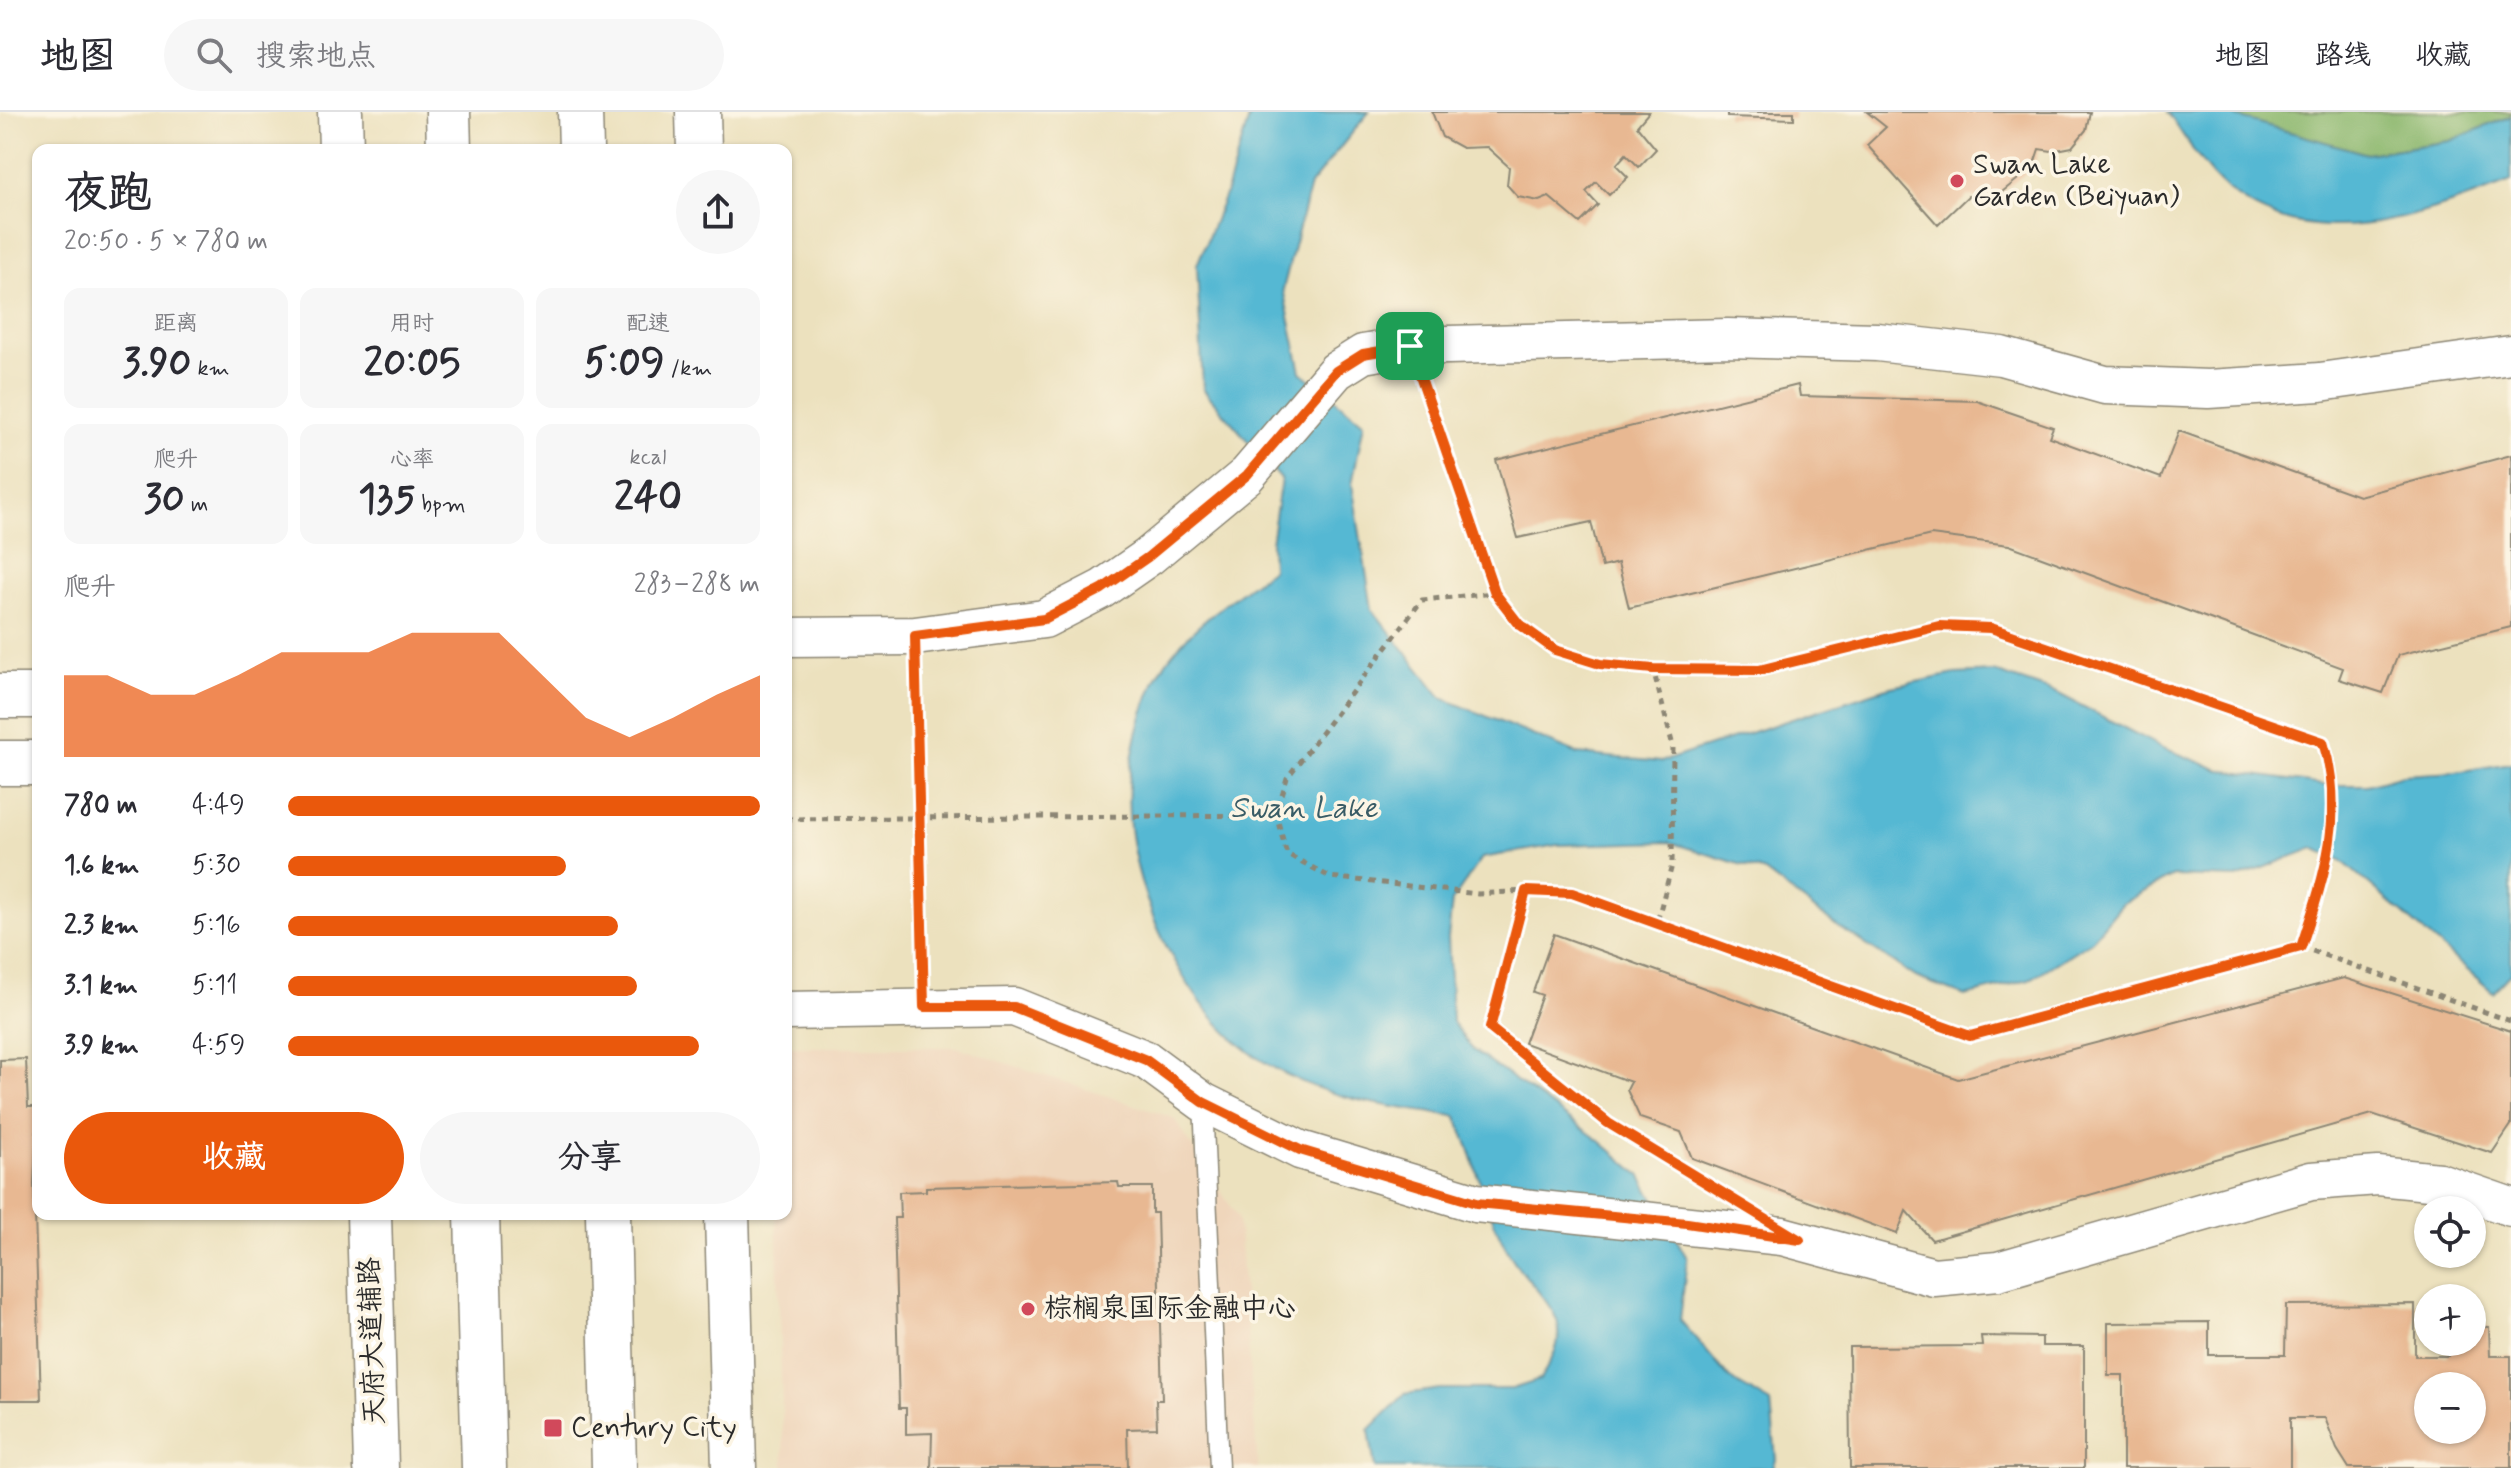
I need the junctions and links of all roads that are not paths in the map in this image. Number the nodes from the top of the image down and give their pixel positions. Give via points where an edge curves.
1 (340, 112) edge
2 (448, 112) edge
3 (580, 112) edge
4 (698, 112) edge
5 (341, 144) edge
6 (449, 144) edge
7 (581, 144) edge
8 (699, 144) edge
9 (2511, 355) edge
10 (792, 637) edge
11 (0, 696) edge
12 (32, 696) edge
13 (0, 763) edge
14 (32, 763) edge
15 (792, 1011) edge
16 (1203, 1102) junction
17 (2511, 1207) edge
18 (369, 1220) edge
19 (477, 1220) edge
20 (608, 1220) edge
21 (727, 1220) edge
22 (376, 1468) edge
23 (484, 1468) edge
24 (614, 1468) edge
25 (734, 1468) edge
26 (1219, 1468) edge

1 - 5 street
2 - 6 street
3 - 7 street
4 - 8 street
9 - 10 street via 2320,382 2208,389 2105,385 2001,356 1877,342 1728,338 1410,346 1363,354 1336,371 1247,475 1148,557 1044,619 915,636
11 - 12 street
13 - 14 street
15 - 16 street via 1014,1007 1146,1060
16 - 17 street via 1300,1150 1476,1203 1791,1238 1934,1277 1998,1271 2311,1181 2378,1176 2439,1182
16 - 26 lane
18 - 22 street, 天府大道辅路
19 - 23 street
20 - 24 street
21 - 25 street

